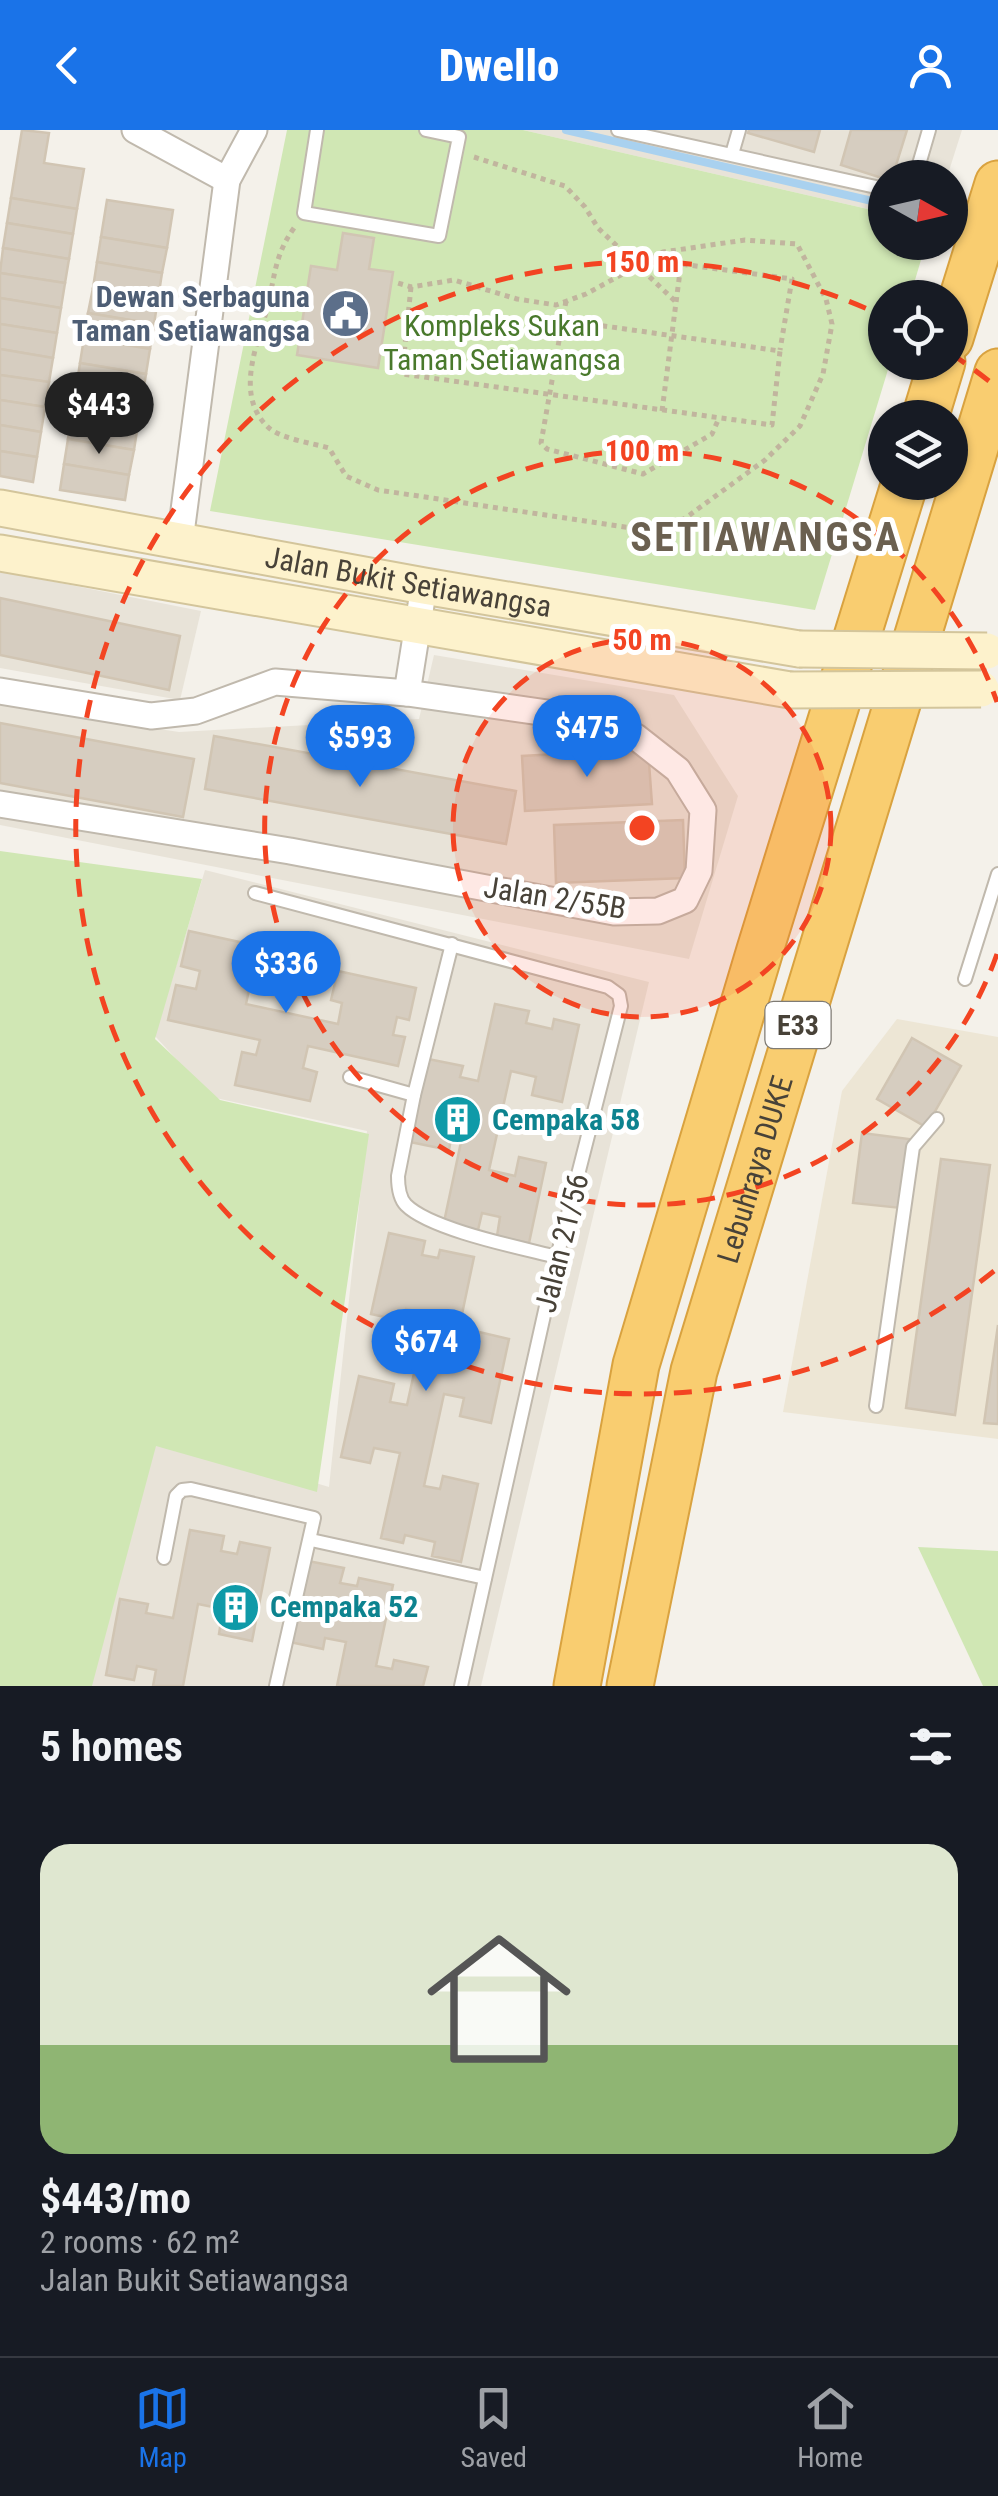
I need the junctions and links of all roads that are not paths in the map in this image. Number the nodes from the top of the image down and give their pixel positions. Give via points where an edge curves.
1 (135, 130) edge
2 (254, 130) edge
3 (317, 130) edge
4 (426, 130) edge
5 (618, 130) edge
6 (739, 130) edge
7 (929, 130) edge
8 (732, 154) junction
9 (920, 160) edge
10 (227, 180) junction
11 (998, 184) edge
12 (868, 185) edge
13 (968, 280) edge
14 (998, 372) edge
15 (899, 500) edge
16 (0, 508) edge
17 (180, 541) junction
18 (0, 553) edge
19 (424, 586) junction
20 (418, 625) junction
21 (992, 650) edge
22 (990, 688) edge
23 (0, 691) edge
24 (407, 693) junction
25 (0, 804) edge
26 (998, 874) edge
27 (256, 893) dead end
28 (452, 944) junction
29 (965, 979) dead end
30 (350, 1077) dead end
31 (414, 1095) junction
32 (937, 1119) dead end
33 (557, 1257) junction
34 (876, 1406) dead end
35 (311, 1540) junction
36 (164, 1558) dead end
37 (485, 1578) junction
38 (276, 1686) edge
39 (461, 1686) edge
40 (577, 1686) edge
41 (630, 1686) edge

1 - 10 street
2 - 10 street
3 - 4 lane via 304,213 439,236 459,137
5 - 8 lane
6 - 8 lane
7 - 9 lane
8 - 12 lane
10 - 17 street
11 - 13 highway
14 - 41 highway, Lebuhraya DUKE / E33 via 694,1371
15 - 40 highway, Lebuhraya DUKE / E33 via 636,1365
16 - 17 street, Jalan Bukit Setiawangsa
17 - 19 street, Jalan Bukit Setiawangsa
18 - 20 street, Jalan Bukit Setiawangsa
19 - 20 street
19 - 21 street, Jalan Bukit Setiawangsa, bridge via 800,649
20 - 22 street, Jalan Bukit Setiawangsa, bridge via 790,690
20 - 24 street
23 - 24 street, Jalan 2/55B via 151,716 196,711 275,682
24 - 25 street, Jalan 2/55B via 610,722 636,737 678,770 703,810 699,871 685,900 658,912 614,912
26 - 29 lane
27 - 28 lane, Jalan 21/56
28 - 31 lane
28 - 33 lane, Jalan 21/56 via 619,995
30 - 31 lane
31 - 33 lane via 398,1176 405,1205 459,1232
32 - 34 lane via 913,1147
33 - 37 lane, Jalan 21/56
35 - 36 lane via 314,1518 307,1514 182,1490
35 - 37 lane
35 - 38 lane
37 - 39 lane, Jalan 21/56

